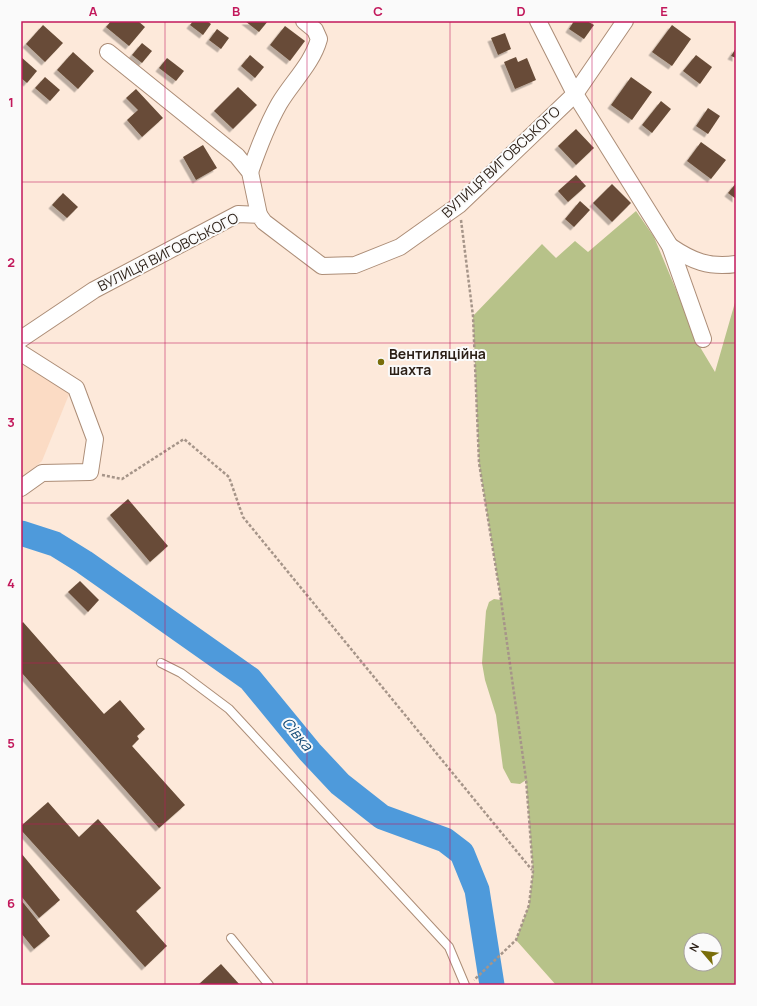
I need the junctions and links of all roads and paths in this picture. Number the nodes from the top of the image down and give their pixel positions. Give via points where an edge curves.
1 (304, 21) edge
2 (538, 21) edge
3 (624, 21) edge
4 (108, 52) dead end
5 (575, 94) junction
6 (250, 172) junction
7 (459, 205) junction
8 (259, 216) junction
9 (670, 246) junction
10 (736, 264) edge
11 (21, 339) edge
12 (702, 339) dead end
13 (21, 354) edge
14 (90, 472) junction
15 (21, 488) edge
16 (160, 663) dead end
17 (533, 871) junction
18 (231, 938) dead end
19 (269, 985) edge
20 (465, 985) edge
21 (470, 985) edge

1 - 6 street via 315,30 319,39 316,51 279,104
2 - 5 street
3 - 5 street
4 - 6 street via 237,156
5 - 7 street, ВУЛИЦЯ ВИГОВСЬКОГО
5 - 9 street, ВУЛИЦЯ ВИГОВСЬКОГО
6 - 8 street
7 - 8 street, ВУЛИЦЯ ВИГОВСЬКОГО via 400,247 348,265 322,266
7 - 17 path via 473,316 479,463 526,779
8 - 11 street, ВУЛИЦЯ ВИГОВСЬКОГО via 238,214 94,290
9 - 10 street, ВУЛИЦЯ ВИГОВСЬКОГО via 690,260 721,266
9 - 12 street, ВУЛИЦЯ ВИГОВСЬКОГО
13 - 14 street via 76,388 95,439
14 - 15 street via 42,473
14 - 17 path via 122,478 184,439 229,477 242,517
16 - 20 lane via 181,673 229,709 449,947
17 - 21 path via 529,905 516,940
18 - 19 lane

